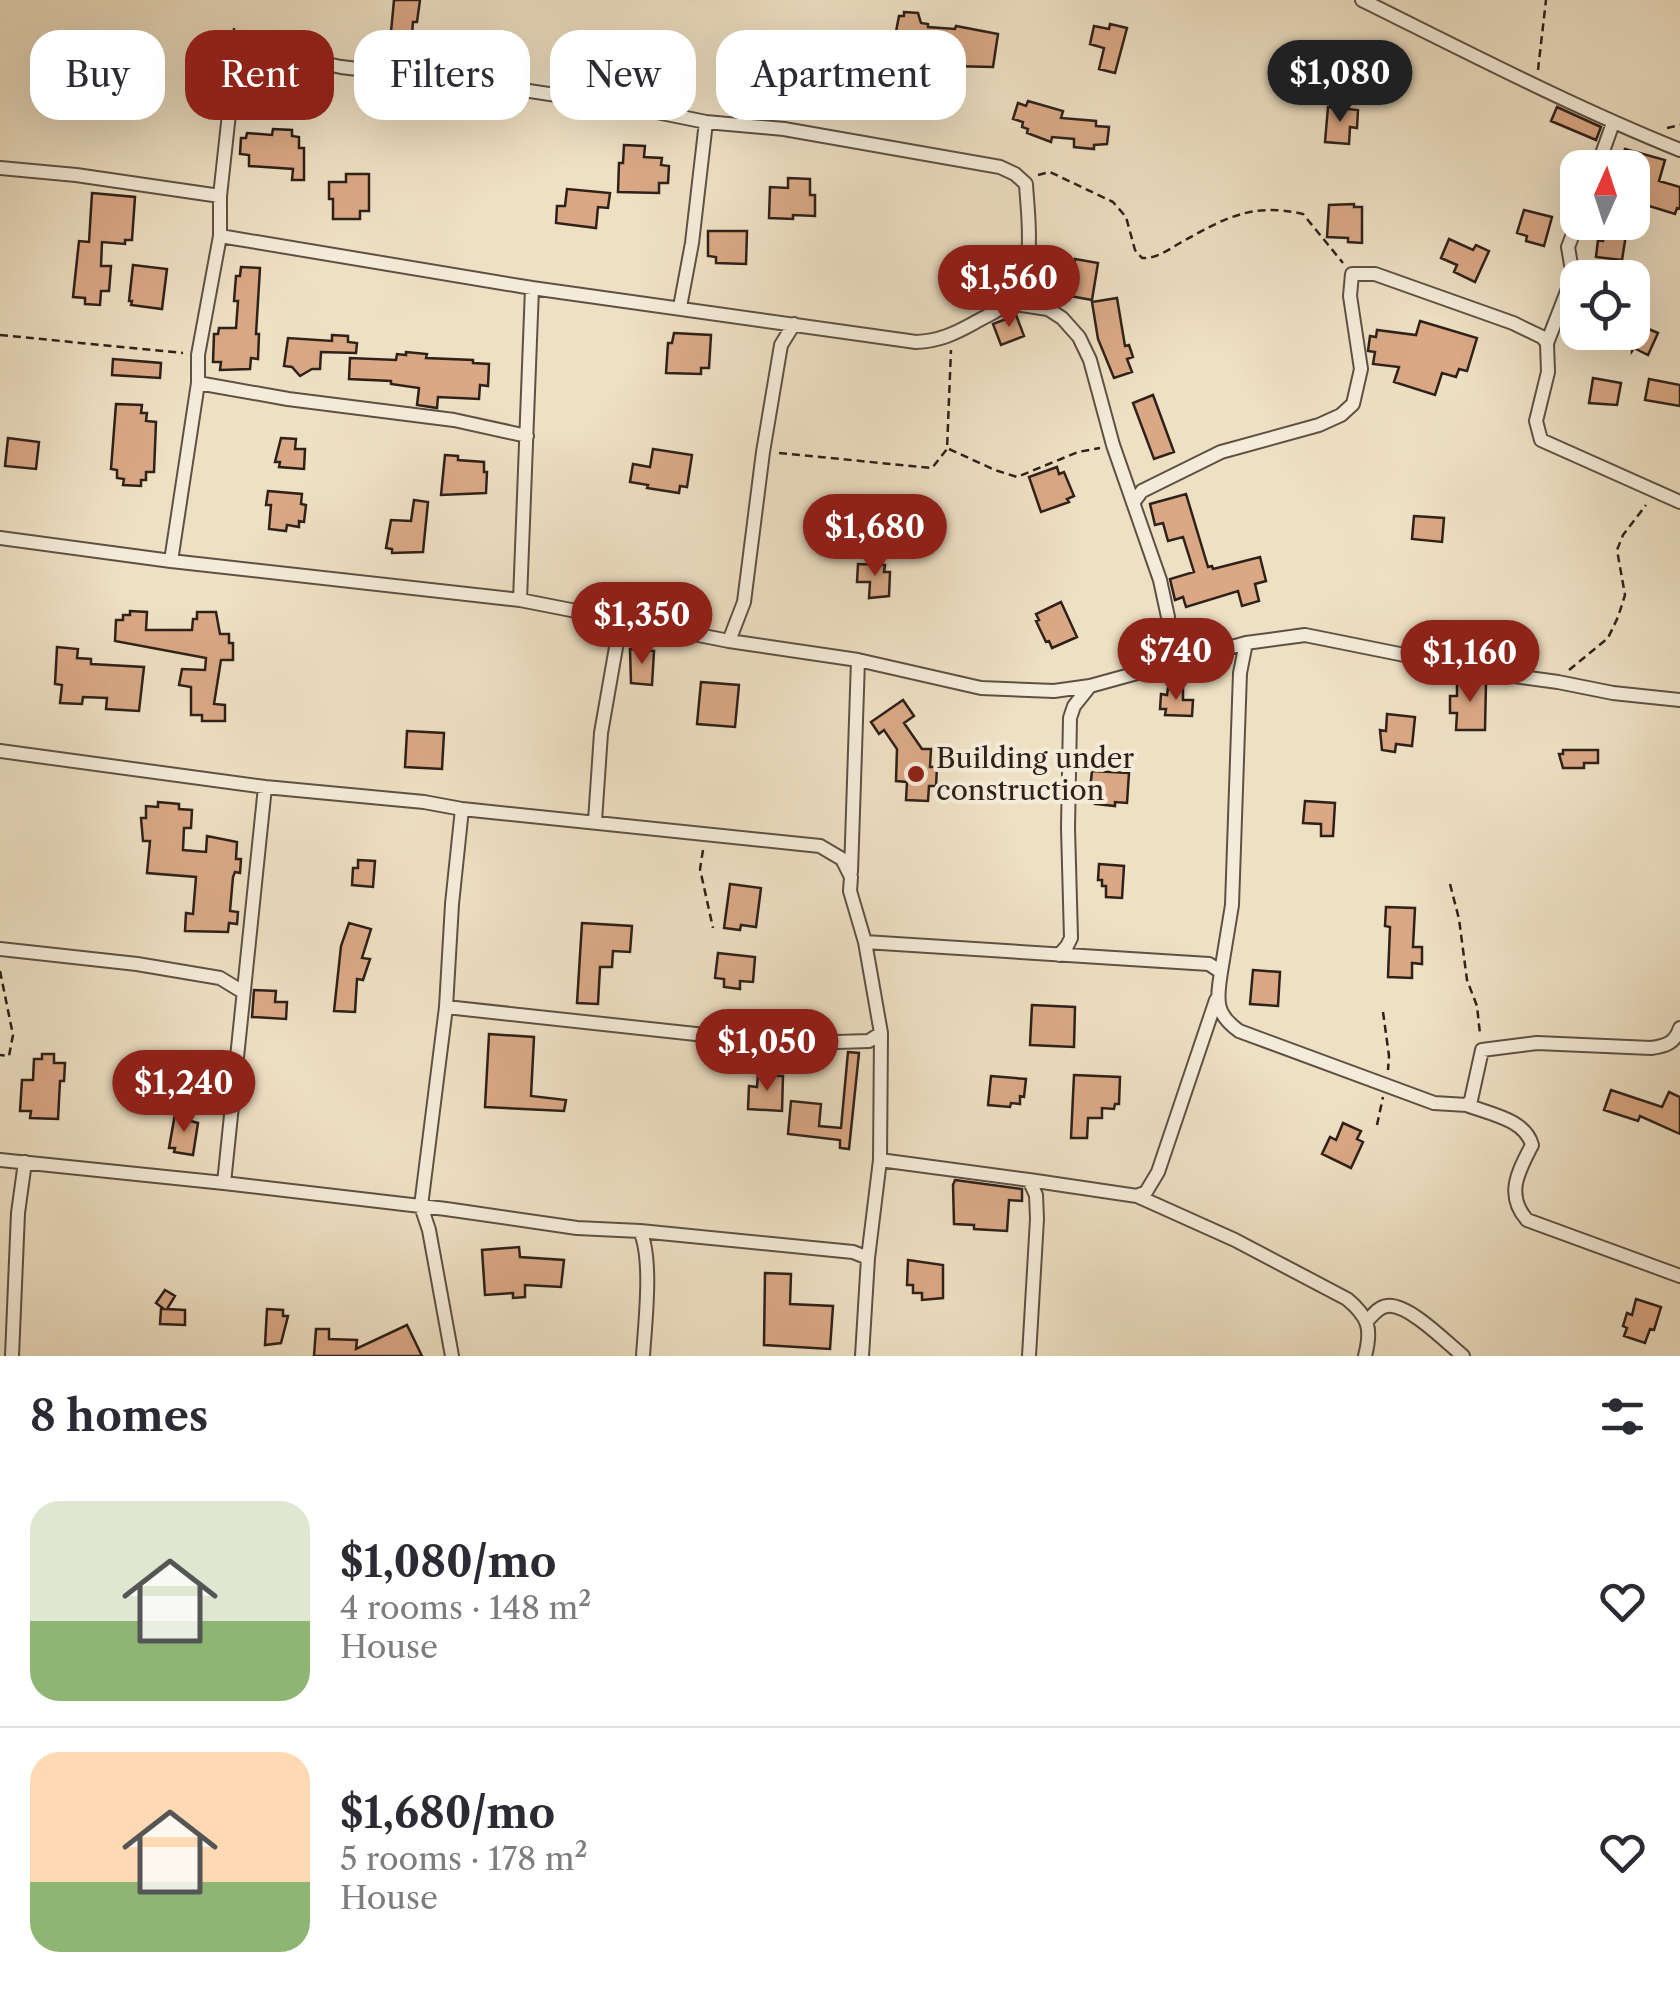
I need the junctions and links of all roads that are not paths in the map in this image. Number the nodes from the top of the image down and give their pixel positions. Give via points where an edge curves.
1 (1362, 0) edge
2 (706, 122) junction
3 (1613, 123) junction
4 (1603, 150) edge
5 (1680, 150) edge
6 (0, 168) edge
7 (220, 196) junction
8 (220, 236) junction
9 (1571, 240) edge
10 (1025, 276) junction
11 (532, 288) junction
12 (1008, 303) junction
13 (680, 307) junction
14 (1048, 309) junction
15 (773, 321) junction
16 (794, 324) junction
17 (1547, 344) junction
18 (781, 345) junction
19 (198, 383) junction
20 (527, 436) junction
21 (1680, 502) edge
22 (1132, 503) junction
23 (0, 538) edge
24 (171, 561) junction
25 (520, 600) junction
26 (606, 618) junction
27 (729, 641) junction
28 (1246, 643) junction
29 (858, 660) junction
30 (1160, 666) junction
31 (1090, 686) junction
32 (1054, 691) junction
33 (1680, 700) edge
34 (1070, 718) junction
35 (0, 751) edge
36 (264, 787) junction
37 (462, 809) junction
38 (595, 822) junction
39 (851, 877) junction
40 (864, 942) junction
41 (0, 949) edge
42 (1059, 955) junction
43 (246, 967) junction
44 (1221, 972) junction
45 (220, 978) junction
46 (242, 992) junction
47 (1216, 1000) junction
48 (446, 1007) junction
49 (1680, 1028) edge
50 (881, 1033) junction
51 (1467, 1105) junction
52 (0, 1160) edge
53 (880, 1160) junction
54 (24, 1162) junction
55 (1029, 1180) junction
56 (224, 1183) junction
57 (1137, 1196) junction
58 (420, 1206) junction
59 (446, 1209) junction
60 (429, 1230) junction
61 (640, 1231) junction
62 (868, 1258) junction
63 (1680, 1276) edge
64 (1367, 1321) junction
65 (12, 1356) edge
66 (452, 1356) edge
67 (643, 1356) edge
68 (862, 1356) edge
69 (1029, 1356) edge
70 (1364, 1356) edge
71 (1463, 1356) edge

1 - 3 street
2 - 7 street via 254,52 234,68
2 - 10 street via 784,129 1015,174 1026,184
2 - 13 street
3 - 4 street
3 - 5 street
6 - 7 street
7 - 8 street
8 - 11 street
8 - 19 street
9 - 17 street via 1573,276
10 - 12 street
10 - 14 street
11 - 13 street
11 - 20 street
12 - 14 street
12 - 16 street via 935,341
13 - 15 street
14 - 22 street via 1080,336
15 - 16 street
15 - 18 street
16 - 18 street
17 - 21 street via 1536,421 1541,440
17 - 22 street via 1512,323 1411,286 1352,274 1361,368 1353,404 1319,426 1220,452 1142,491
18 - 27 street via 744,602
19 - 20 street
19 - 24 street
20 - 25 street
22 - 30 street via 1168,616 1169,646
23 - 24 street
24 - 25 street
25 - 26 street
26 - 27 street
26 - 38 street via 618,636
27 - 29 street
28 - 30 street
28 - 33 street via 1305,636
28 - 44 street via 1232,905
29 - 32 street via 981,688
29 - 39 street
30 - 31 street
31 - 32 street
31 - 34 street
32 - 34 street
34 - 42 street via 1071,938
35 - 36 street
36 - 37 street
36 - 43 street
37 - 38 street
37 - 48 street
38 - 39 street via 820,846 842,859
39 - 40 street
40 - 42 street
40 - 50 street
41 - 45 street
42 - 44 street via 1209,964
43 - 45 street
43 - 46 street
44 - 47 street
45 - 46 street
46 - 56 street
47 - 51 street via 1238,1031 1434,1103
47 - 57 street via 1158,1172
48 - 50 street via 804,1042 868,1040
48 - 58 street
49 - 51 street via 1666,1046 1652,1048 1537,1043 1482,1050
50 - 53 street
51 - 63 street via 1529,1136 1532,1145 1514,1199 1527,1220
52 - 54 street
53 - 55 street
53 - 62 street
54 - 56 street
54 - 65 street
55 - 57 street
55 - 69 street via 1037,1219
56 - 58 street
57 - 64 street via 1347,1299
58 - 59 street
58 - 60 street
59 - 60 street
59 - 61 street
60 - 66 street
61 - 62 street
61 - 67 street via 646,1243
62 - 68 street
64 - 70 street
64 - 71 street via 1380,1307 1402,1308

